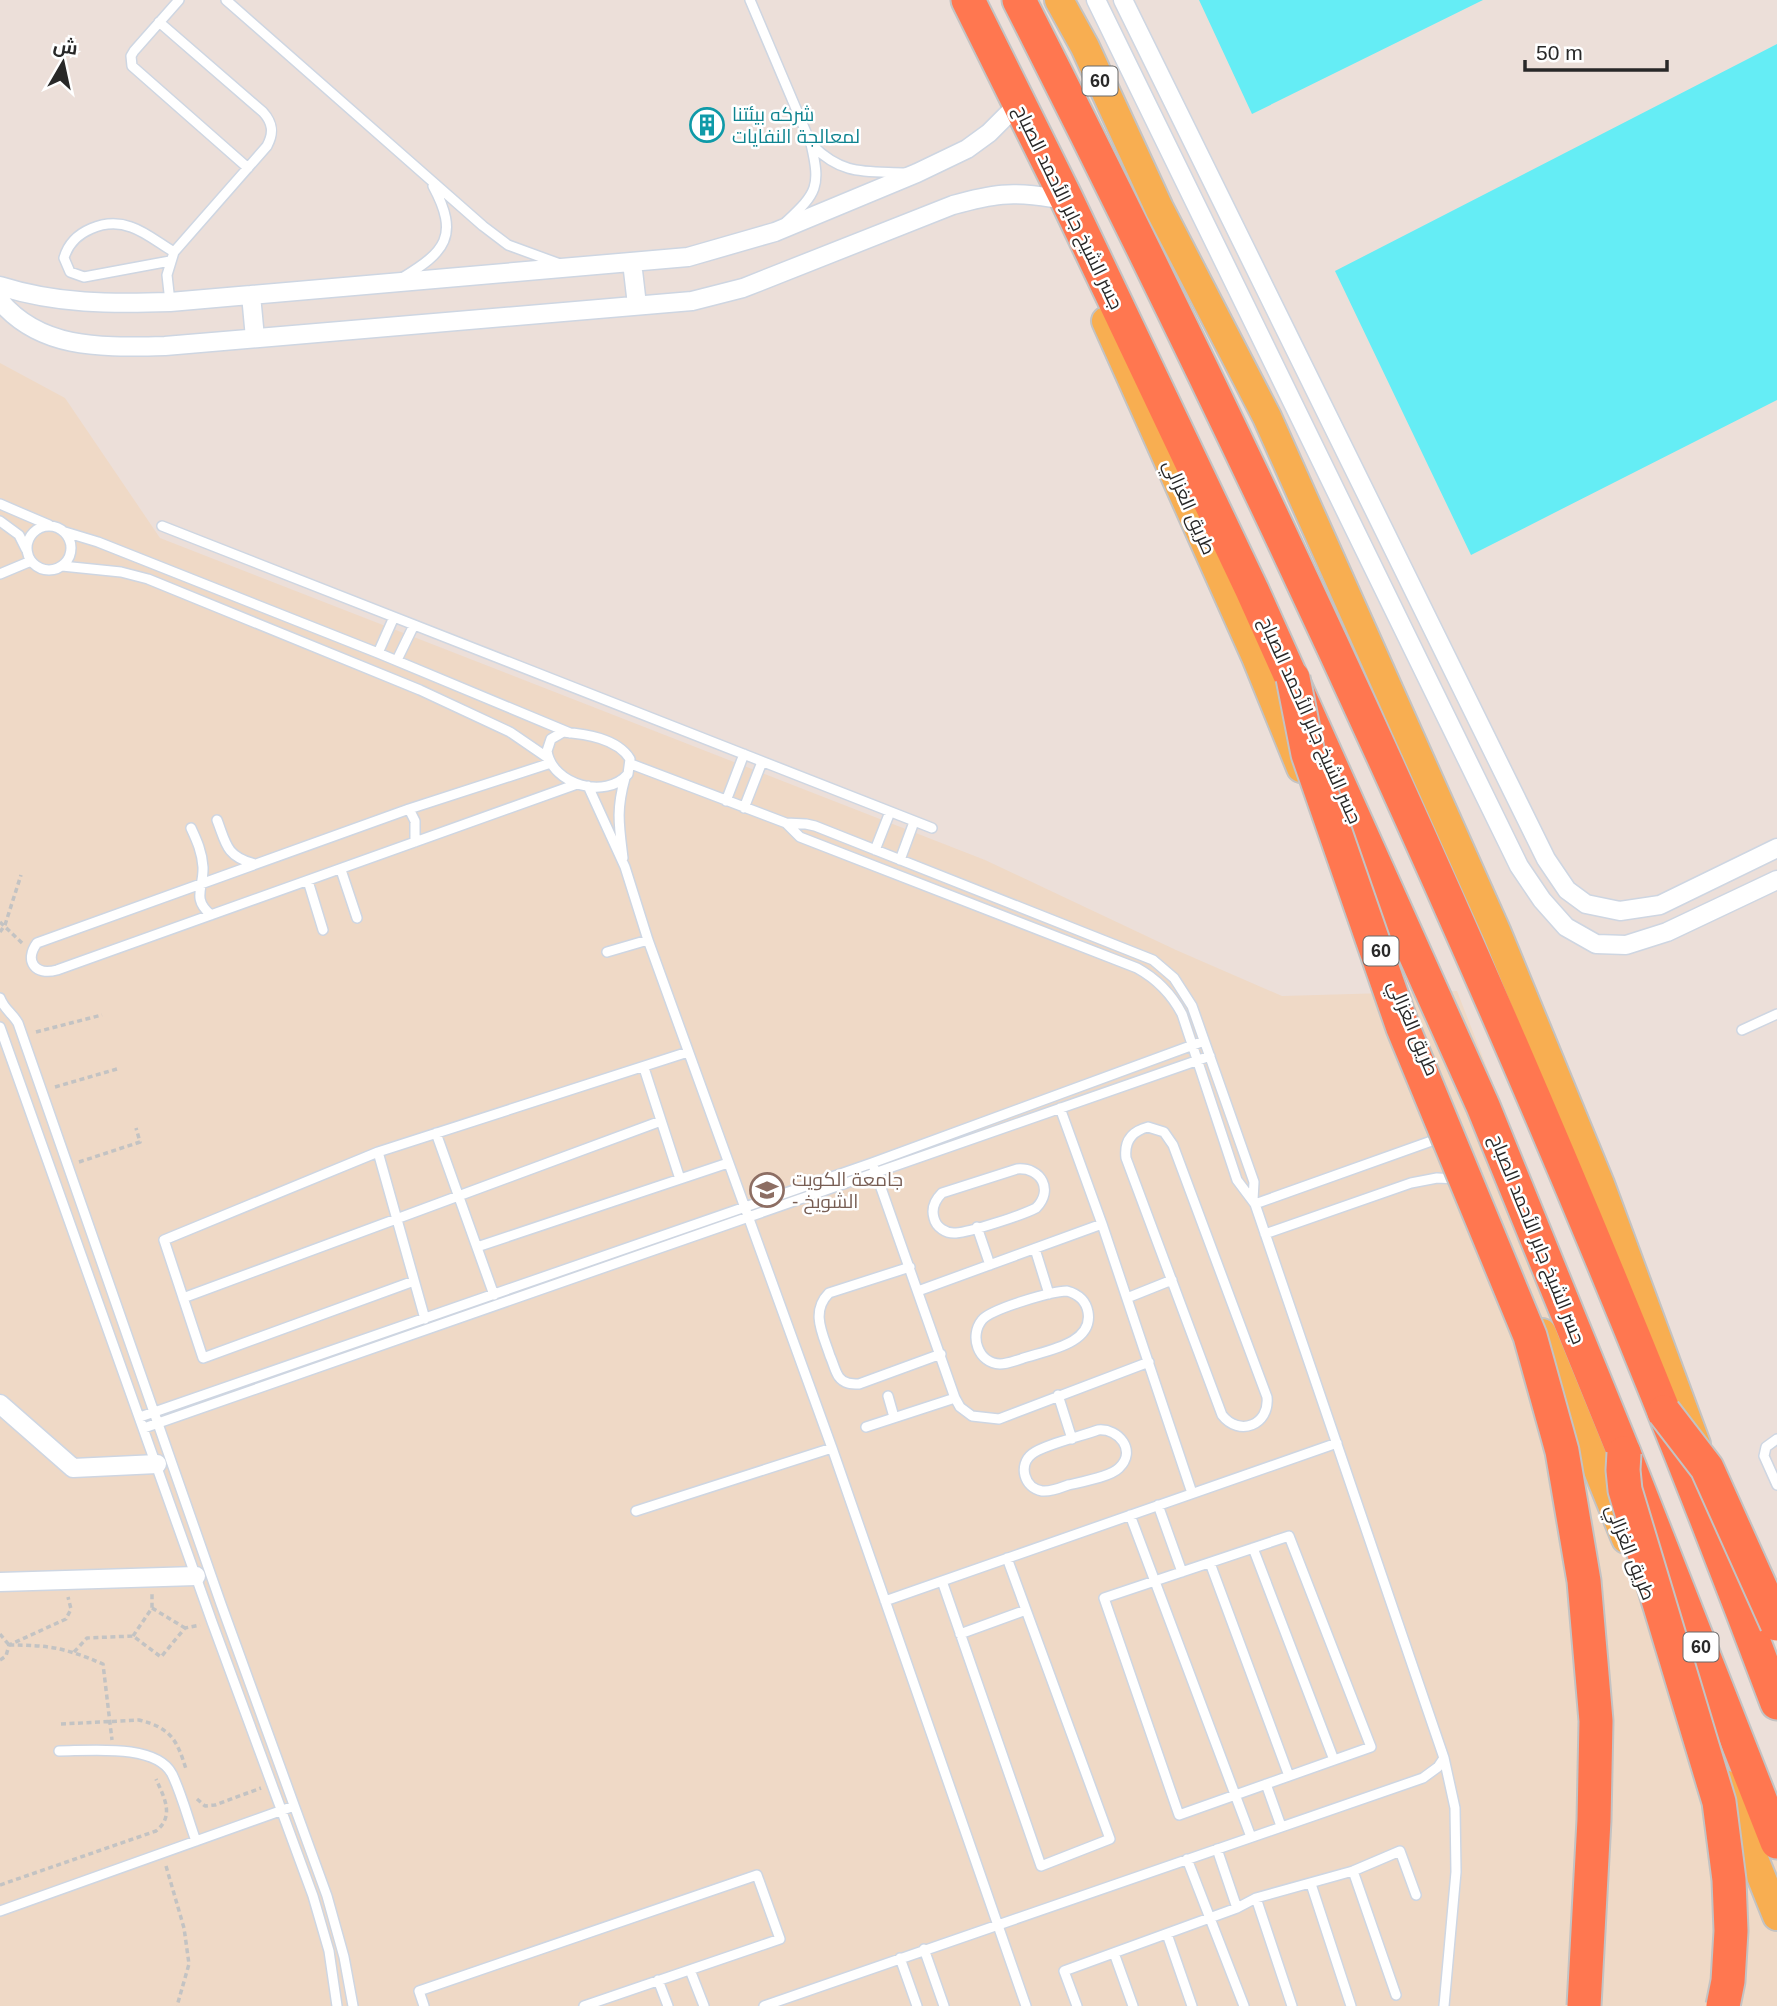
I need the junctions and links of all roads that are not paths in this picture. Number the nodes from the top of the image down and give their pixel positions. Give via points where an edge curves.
1 (179, 0) edge
2 (226, 0) edge
3 (750, 0) edge
4 (951, 0) edge
5 (968, 0) edge
6 (1019, 0) edge
7 (1059, 0) edge
8 (1096, 0) edge
9 (1123, 0) edge
10 (159, 22) junction
11 (1011, 111) junction
12 (811, 144) junction
13 (248, 168) junction
14 (917, 173) junction
15 (430, 182) junction
16 (1052, 198) junction
17 (775, 232) junction
18 (172, 257) junction
19 (632, 262) junction
20 (571, 267) junction
21 (394, 282) junction
22 (0, 286) edge
23 (251, 295) junction
24 (0, 301) edge
25 (170, 302) junction
26 (636, 306) junction
27 (255, 338) junction
28 (0, 504) edge
29 (0, 521) edge
30 (51, 526) junction
31 (162, 526) dead end
32 (65, 532) junction
33 (27, 551) junction
34 (31, 561) junction
35 (62, 566) junction
36 (0, 574) edge
37 (394, 617) junction
38 (414, 625) junction
39 (378, 653) junction
40 (397, 660) junction
41 (1293, 678) junction
42 (570, 733) junction
43 (744, 754) junction
44 (549, 761) junction
45 (762, 762) junction
46 (631, 764) junction
47 (625, 778) junction
48 (577, 784) junction
49 (587, 786) junction
50 (726, 801) junction
51 (744, 808) junction
52 (408, 809) junction
53 (890, 812) junction
54 (216, 820) dead end
55 (914, 822) junction
56 (786, 823) junction
57 (191, 828) dead end
58 (932, 828) dead end
59 (415, 842) junction
60 (1777, 848) edge
61 (875, 850) junction
62 (900, 860) junction
63 (254, 864) junction
64 (625, 867) junction
65 (341, 870) junction
66 (1777, 880) edge
67 (308, 881) junction
68 (200, 883) junction
69 (211, 915) junction
70 (357, 918) dead end
71 (323, 930) dead end
72 (648, 940) junction
73 (607, 952) dead end
74 (1, 1007) edge
75 (1777, 1014) edge
76 (0, 1027) edge
77 (1742, 1030) dead end
78 (1204, 1041) junction
79 (1192, 1046) junction
80 (688, 1052) junction
81 (1210, 1056) junction
82 (1197, 1060) junction
83 (644, 1068) junction
84 (1060, 1108) junction
85 (661, 1121) junction
86 (1458, 1132) junction
87 (436, 1133) junction
88 (378, 1152) junction
89 (728, 1163) junction
90 (874, 1168) junction
91 (680, 1179) junction
92 (1485, 1191) junction
93 (459, 1198) junction
94 (1254, 1202) junction
95 (744, 1207) junction
96 (748, 1218) junction
97 (397, 1219) junction
98 (1102, 1224) junction
99 (977, 1227) junction
100 (1265, 1234) junction
101 (477, 1247) junction
102 (1035, 1249) junction
103 (990, 1265) junction
104 (909, 1267) junction
105 (1172, 1280) junction
106 (414, 1281) junction
107 (918, 1290) junction
108 (494, 1294) junction
109 (1049, 1294) junction
110 (184, 1298) junction
111 (1127, 1298) junction
112 (425, 1319) junction
113 (941, 1354) junction
114 (1149, 1362) junction
115 (1058, 1395) junction
116 (888, 1396) dead end
117 (955, 1398) junction
118 (0, 1404) edge
119 (155, 1412) junction
120 (1664, 1412) junction
121 (140, 1417) junction
122 (894, 1417) junction
123 (159, 1423) junction
124 (866, 1427) dead end
125 (144, 1428) junction
126 (1072, 1439) junction
127 (1777, 1439) edge
128 (1337, 1443) junction
129 (832, 1448) junction
130 (1625, 1453) junction
131 (157, 1464) junction
132 (1777, 1486) edge
133 (1192, 1493) junction
134 (1158, 1506) junction
135 (636, 1511) dead end
136 (1130, 1515) junction
137 (1253, 1548) junction
138 (1007, 1558) junction
139 (1210, 1563) junction
140 (1182, 1572) junction
141 (196, 1576) junction
142 (942, 1581) junction
143 (1154, 1581) junction
144 (0, 1582) edge
145 (885, 1601) junction
146 (1026, 1610) junction
147 (1777, 1624) edge
148 (960, 1634) junction
149 (1777, 1657) edge
150 (1777, 1703) edge
151 (60, 1751) dead end
152 (1444, 1758) junction
153 (1334, 1760) junction
154 (1289, 1776) junction
155 (1265, 1784) junction
156 (1235, 1795) junction
157 (294, 1806) junction
158 (281, 1811) junction
159 (1281, 1825) junction
160 (1251, 1837) junction
161 (196, 1841) junction
162 (1777, 1842) edge
163 (1217, 1849) junction
164 (1187, 1858) junction
165 (1353, 1871) junction
166 (1311, 1884) junction
167 (1416, 1895) dead end
168 (1256, 1898) junction
169 (1237, 1908) junction
170 (0, 1911) edge
171 (1777, 1916) edge
172 (1212, 1917) junction
173 (998, 1923) junction
174 (1167, 1934) junction
175 (924, 1949) junction
176 (1114, 1953) junction
177 (900, 1958) junction
178 (690, 1969) junction
179 (658, 1980) junction
180 (1396, 1995) dead end
181 (337, 2006) edge
182 (353, 2006) edge
183 (424, 2006) edge
184 (584, 2006) edge
185 (668, 2006) edge
186 (704, 2006) edge
187 (764, 2006) edge
188 (917, 2006) edge
189 (944, 2006) edge
190 (1026, 2006) edge
191 (1077, 2006) edge
192 (1133, 2006) edge
193 (1192, 2006) edge
194 (1244, 2006) edge
195 (1292, 2006) edge
196 (1351, 2006) edge
197 (1444, 2006) edge
198 (1584, 2006) edge
199 (1723, 2006) edge

1 - 10 lane
2 - 15 lane
3 - 12 lane
4 - 11 main road, طريق الغزالي / 60
5 - 41 highway, جسر الشيخ جابر الأحمد الصباح / 60
6 - 120 highway, 60 via 1354,690 1507,1036
7 - 149 main road, 60 via 1267,417 1497,933 1600,1184
8 - 66 street via 1520,866 1542,900 1566,927 1596,944 1626,945 1667,932
9 - 60 street via 1546,859 1567,890 1586,904 1620,911 1660,905
10 - 13 lane via 268,118 271,140
10 - 13 lane via 131,55 132,66
11 - 14 street via 978,141
11 - 16 main road, طريق الغزالي / 60
12 - 14 lane via 843,168
12 - 17 lane via 817,181 813,194
13 - 18 lane
14 - 17 street
15 - 20 lane via 508,245
15 - 21 lane via 447,220 442,247 431,260
16 - 26 street via 1020,193 985,196 743,288 692,301
16 - 86 main road, طريق الغزالي / 60 via 1245,632
17 - 19 street via 688,257
18 - 18 lane via 130,226 105,225 82,233 64,258 70,272 85,277
18 - 25 lane via 167,289
19 - 20 street
19 - 26 street
20 - 21 street
21 - 23 street
22 - 25 street via 90,304
23 - 25 street
23 - 27 street
24 - 27 street via 25,325 44,335 92,345 165,346
26 - 27 street
28 - 30 lane
29 - 33 lane via 19,535
30 - 32 lane
30 - 33 lane via 31,536
31 - 37 lane
32 - 35 lane via 72,546
32 - 39 lane
33 - 34 lane
34 - 35 lane via 40,569
34 - 36 lane
35 - 44 lane via 148,579 420,690 510,732
37 - 38 lane
37 - 39 lane
38 - 40 lane
38 - 43 lane
39 - 40 lane
40 - 42 lane
41 - 130 highway, جسر الشيخ جابر الأحمد الصباح / 60, bridge via 1483,1106
41 - 198 highway, bridge via 1308,754 1399,1015 1530,1336 1562,1451 1584,1581 1596,1721
42 - 44 lane via 551,739
42 - 46 lane via 610,743 627,754
43 - 45 lane
43 - 50 lane
44 - 48 lane
44 - 52 lane
45 - 51 lane
45 - 53 lane
46 - 47 lane
46 - 50 lane
47 - 49 lane via 609,785
47 - 64 lane via 618,818
48 - 49 lane
48 - 59 lane
49 - 64 lane
50 - 51 lane
51 - 56 lane
52 - 59 lane via 415,821
52 - 63 lane
53 - 55 lane
53 - 61 lane
54 - 63 lane via 227,848
55 - 58 lane
55 - 62 lane
56 - 61 lane via 815,826
56 - 79 lane via 800,838 1148,974 1176,1003
57 - 68 lane via 202,858
59 - 65 lane
61 - 62 lane
62 - 78 lane via 1153,960 1184,991
63 - 68 lane
64 - 72 lane
65 - 67 lane
65 - 70 lane
67 - 69 lane
67 - 71 lane
68 - 69 lane via 202,905
68 - 69 lane via 37,943 31,952 32,962 37,970 47,972
72 - 73 lane
72 - 80 lane
74 - 119 lane via 15,1018 23,1035
75 - 77 lane
76 - 121 lane
78 - 79 lane
78 - 81 lane
79 - 82 lane
79 - 90 lane
80 - 83 lane
80 - 89 lane
81 - 82 lane
81 - 94 lane via 1254,1182
82 - 84 lane
82 - 94 lane via 1237,1180
83 - 85 lane
83 - 87 lane
84 - 90 lane
84 - 98 lane
85 - 91 lane
85 - 93 lane
86 - 92 main road, طريق الغزالي / 60
86 - 94 lane
87 - 88 lane
87 - 93 lane
88 - 97 lane
88 - 110 lane via 164,1240
89 - 91 lane
89 - 95 lane
90 - 95 lane
90 - 96 lane
90 - 104 lane
91 - 101 lane
92 - 100 lane via 1450,1178 1411,1183
92 - 171 main road, طريق الغزالي / 60
93 - 97 lane
93 - 101 lane
94 - 100 lane
95 - 96 lane
95 - 108 lane
96 - 123 lane
96 - 129 lane
97 - 106 lane
97 - 110 lane
98 - 102 lane
98 - 111 lane
99 - 99 lane via 956,1233 942,1229 933,1218 937,1198 948,1190 1017,1169 1030,1170 1041,1178 1045,1190 1037,1208
99 - 103 lane
100 - 128 lane
101 - 108 lane
102 - 103 lane
102 - 109 lane
103 - 107 lane
104 - 107 lane
104 - 113 lane via 829,1293 819,1308 818,1322 838,1377 848,1383 865,1382
105 - 105 lane via 1222,1415 1233,1425 1255,1424 1266,1412 1267,1396 1172,1145 1164,1132 1148,1127 1129,1138 1126,1157
105 - 111 lane
106 - 110 lane via 203,1358
106 - 112 lane
107 - 113 lane
108 - 112 lane
109 - 109 lane via 1067,1291 1084,1302 1089,1316 1081,1336 1009,1363 993,1363 980,1353 976,1329 986,1316
111 - 114 lane
112 - 119 lane
113 - 117 lane
114 - 115 lane
114 - 133 lane
115 - 117 lane via 999,1419 972,1416
115 - 126 lane
116 - 122 lane
117 - 122 lane
118 - 131 street via 73,1468
119 - 121 lane
119 - 123 lane
120 - 147 highway, bridge via 1707,1468
120 - 150 highway, 60, bridge
121 - 125 lane
122 - 124 lane
123 - 125 lane
123 - 157 lane
125 - 131 lane
126 - 126 lane via 1098,1430 1112,1432 1126,1448 1124,1462 1114,1472 1049,1491 1031,1486 1025,1475 1029,1456
127 - 132 lane via 1766,1447 1764,1456
128 - 133 lane
128 - 152 lane
129 - 135 lane
129 - 145 lane
130 - 162 highway, طريق الغزالي / 60
130 - 199 highway, bridge via 1626,1490 1719,1802 1731,1931
131 - 141 lane
133 - 134 lane
134 - 136 lane
134 - 140 lane
136 - 138 lane
136 - 143 lane
137 - 139 lane
137 - 153 lane
137 - 153 lane via 1289,1536 1371,1747
138 - 142 lane
138 - 146 lane
139 - 140 lane
139 - 154 lane
140 - 143 lane
141 - 144 street
141 - 158 lane
142 - 145 lane
142 - 148 lane
143 - 156 lane
143 - 156 lane via 1104,1598 1179,1815
145 - 173 lane
146 - 148 lane
146 - 148 lane via 1110,1839 1041,1866
151 - 161 lane via 114,1750 159,1761 171,1772
152 - 159 lane via 1423,1778
152 - 197 lane via 1455,1808 1456,1872
153 - 154 lane
154 - 155 lane
155 - 156 lane
155 - 159 lane
156 - 160 lane
157 - 158 lane
157 - 182 lane via 336,1924
158 - 161 lane
158 - 181 lane via 323,1924
159 - 160 lane
160 - 163 lane
161 - 170 lane
163 - 164 lane
163 - 169 lane
164 - 172 lane
164 - 173 lane
165 - 166 lane
165 - 167 lane via 1401,1851
165 - 180 lane
166 - 168 lane
166 - 196 lane
168 - 169 lane
168 - 195 lane
169 - 172 lane
172 - 174 lane
172 - 194 lane
173 - 175 lane
173 - 190 lane
174 - 176 lane
174 - 193 lane
175 - 177 lane
175 - 189 lane
176 - 191 lane via 1064,1971
176 - 192 lane
177 - 187 lane
177 - 188 lane
178 - 179 lane
178 - 183 lane via 780,1939 757,1875 419,1991
178 - 186 lane
179 - 184 lane
179 - 185 lane

